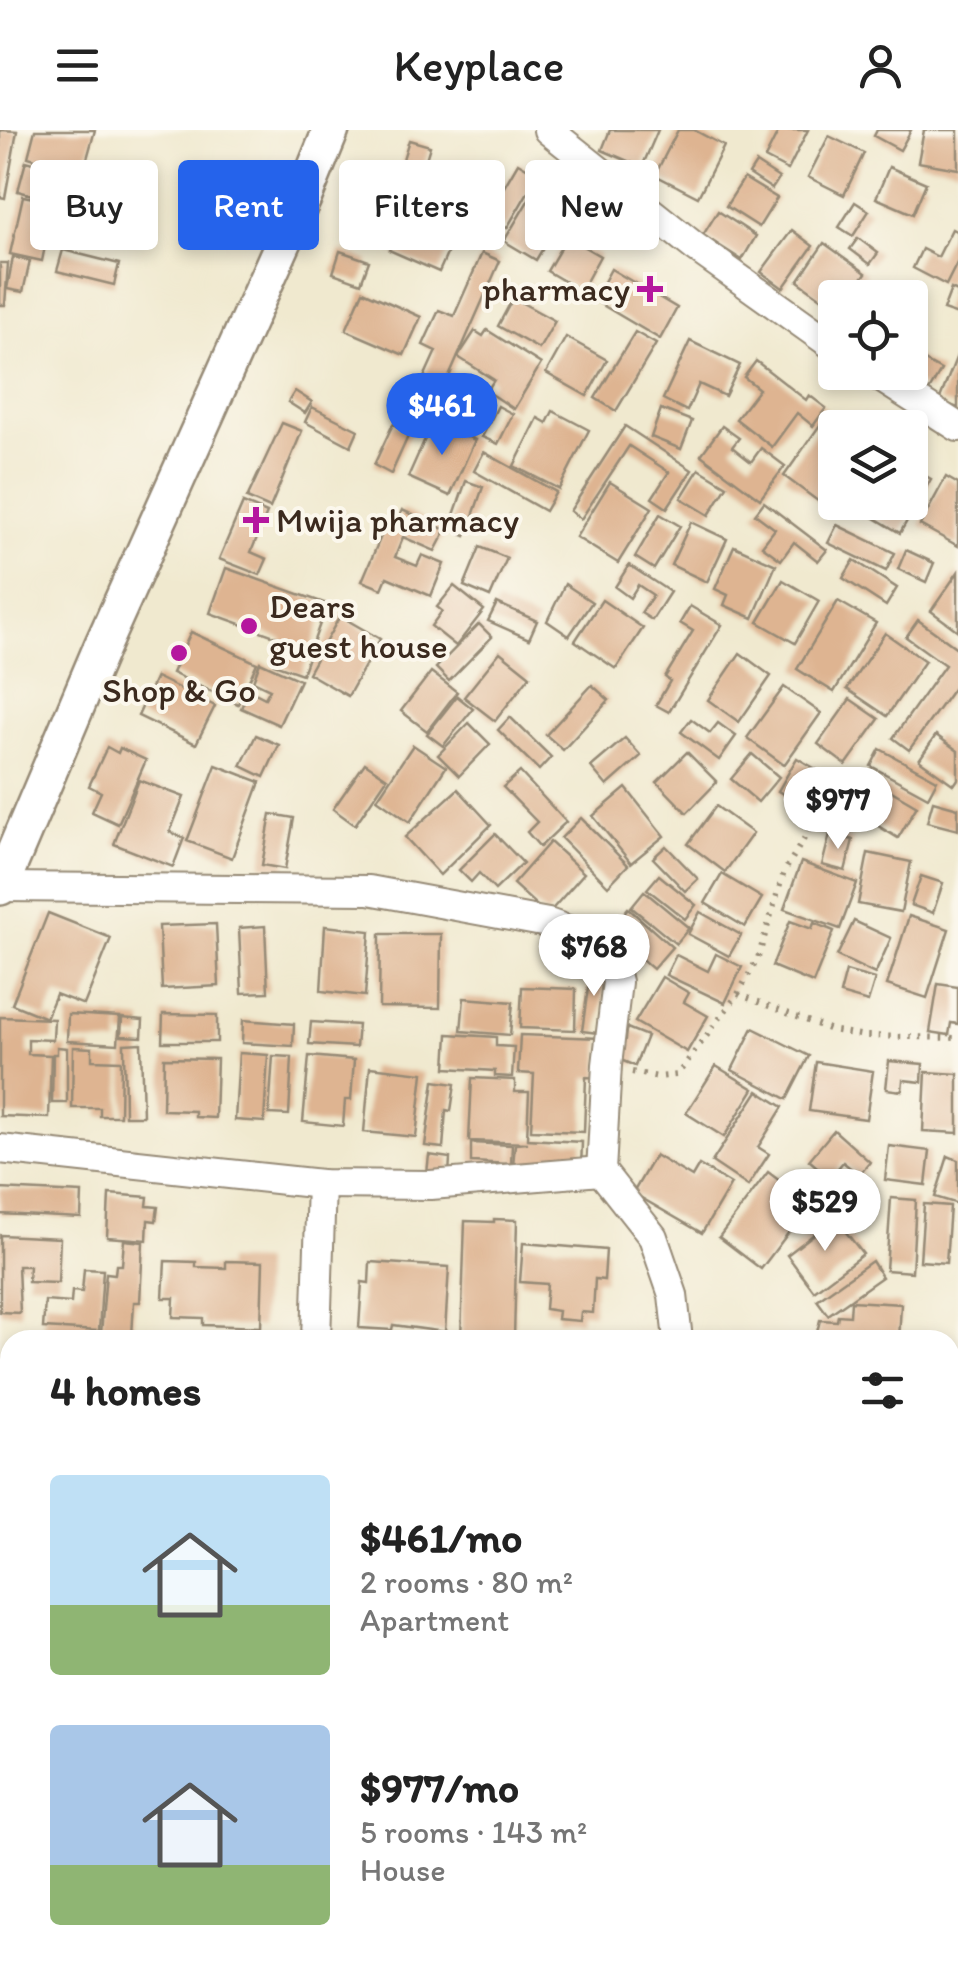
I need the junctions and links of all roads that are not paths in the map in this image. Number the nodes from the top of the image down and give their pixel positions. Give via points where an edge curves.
1 (331, 130) edge
2 (548, 130) edge
3 (818, 335) edge
4 (900, 390) edge
5 (958, 427) edge
6 (0, 887) edge
7 (0, 1148) edge
8 (602, 1172) junction
9 (321, 1184) junction
10 (316, 1330) edge
11 (677, 1330) edge

1 - 6 street
2 - 3 street via 695,248
4 - 5 street
6 - 8 street via 369,890 548,923 594,939 610,954 617,982
7 - 9 street
8 - 9 street via 431,1186
8 - 11 street via 653,1237 673,1294
9 - 10 street

